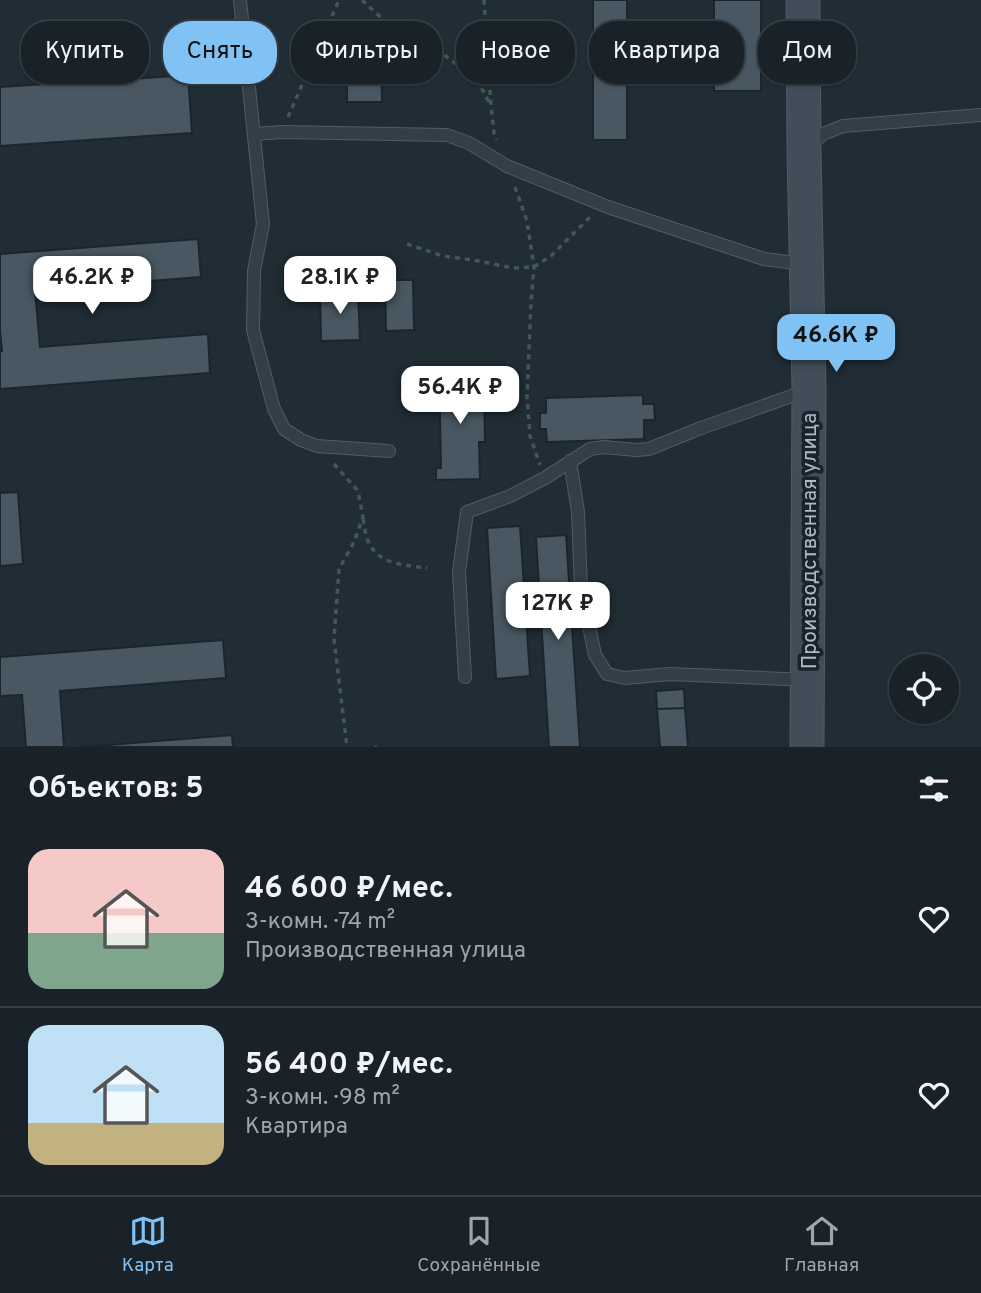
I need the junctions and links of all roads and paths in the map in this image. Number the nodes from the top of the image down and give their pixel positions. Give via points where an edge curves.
1 (240, 0) edge
2 (339, 0) edge
3 (362, 0) edge
4 (484, 0) edge
5 (803, 0) edge
6 (491, 106) junction
7 (981, 115) edge
8 (282, 132) junction
9 (254, 134) junction
10 (804, 151) junction
11 (507, 166) junction
12 (608, 207) junction
13 (407, 244) dead end
14 (808, 264) junction
15 (534, 267) junction
16 (810, 389) junction
17 (317, 446) junction
18 (389, 451) dead end
19 (570, 461) junction
20 (545, 478) junction
21 (363, 517) junction
22 (427, 568) dead end
23 (466, 677) dead end
24 (808, 680) junction
25 (347, 747) edge
26 (807, 747) edge

1 - 9 lane
2 - 8 path
3 - 6 path via 391,26 466,71
4 - 6 path
5 - 10 street, Производственная улица
6 - 11 path via 494,133
7 - 10 lane via 843,127 823,134
8 - 9 lane
8 - 11 lane via 447,135
9 - 17 lane via 263,223 254,271 253,330 274,409 284,429
10 - 14 street, Производственная улица
11 - 12 lane
11 - 15 path via 527,221
12 - 14 lane via 764,259
12 - 15 path via 587,218
13 - 15 path via 443,256 513,268
14 - 16 street, Производственная улица
15 - 20 path via 527,397 530,436
16 - 19 lane via 649,449 590,449
16 - 24 street, Производственная улица
17 - 18 lane
17 - 21 path via 358,491
19 - 20 lane
19 - 24 lane via 578,512 581,588 594,655 607,674
20 - 23 lane via 467,512 459,572
21 - 22 path via 368,542 379,555 392,563
21 - 25 path via 339,569 334,639
24 - 26 street, Производственная улица

